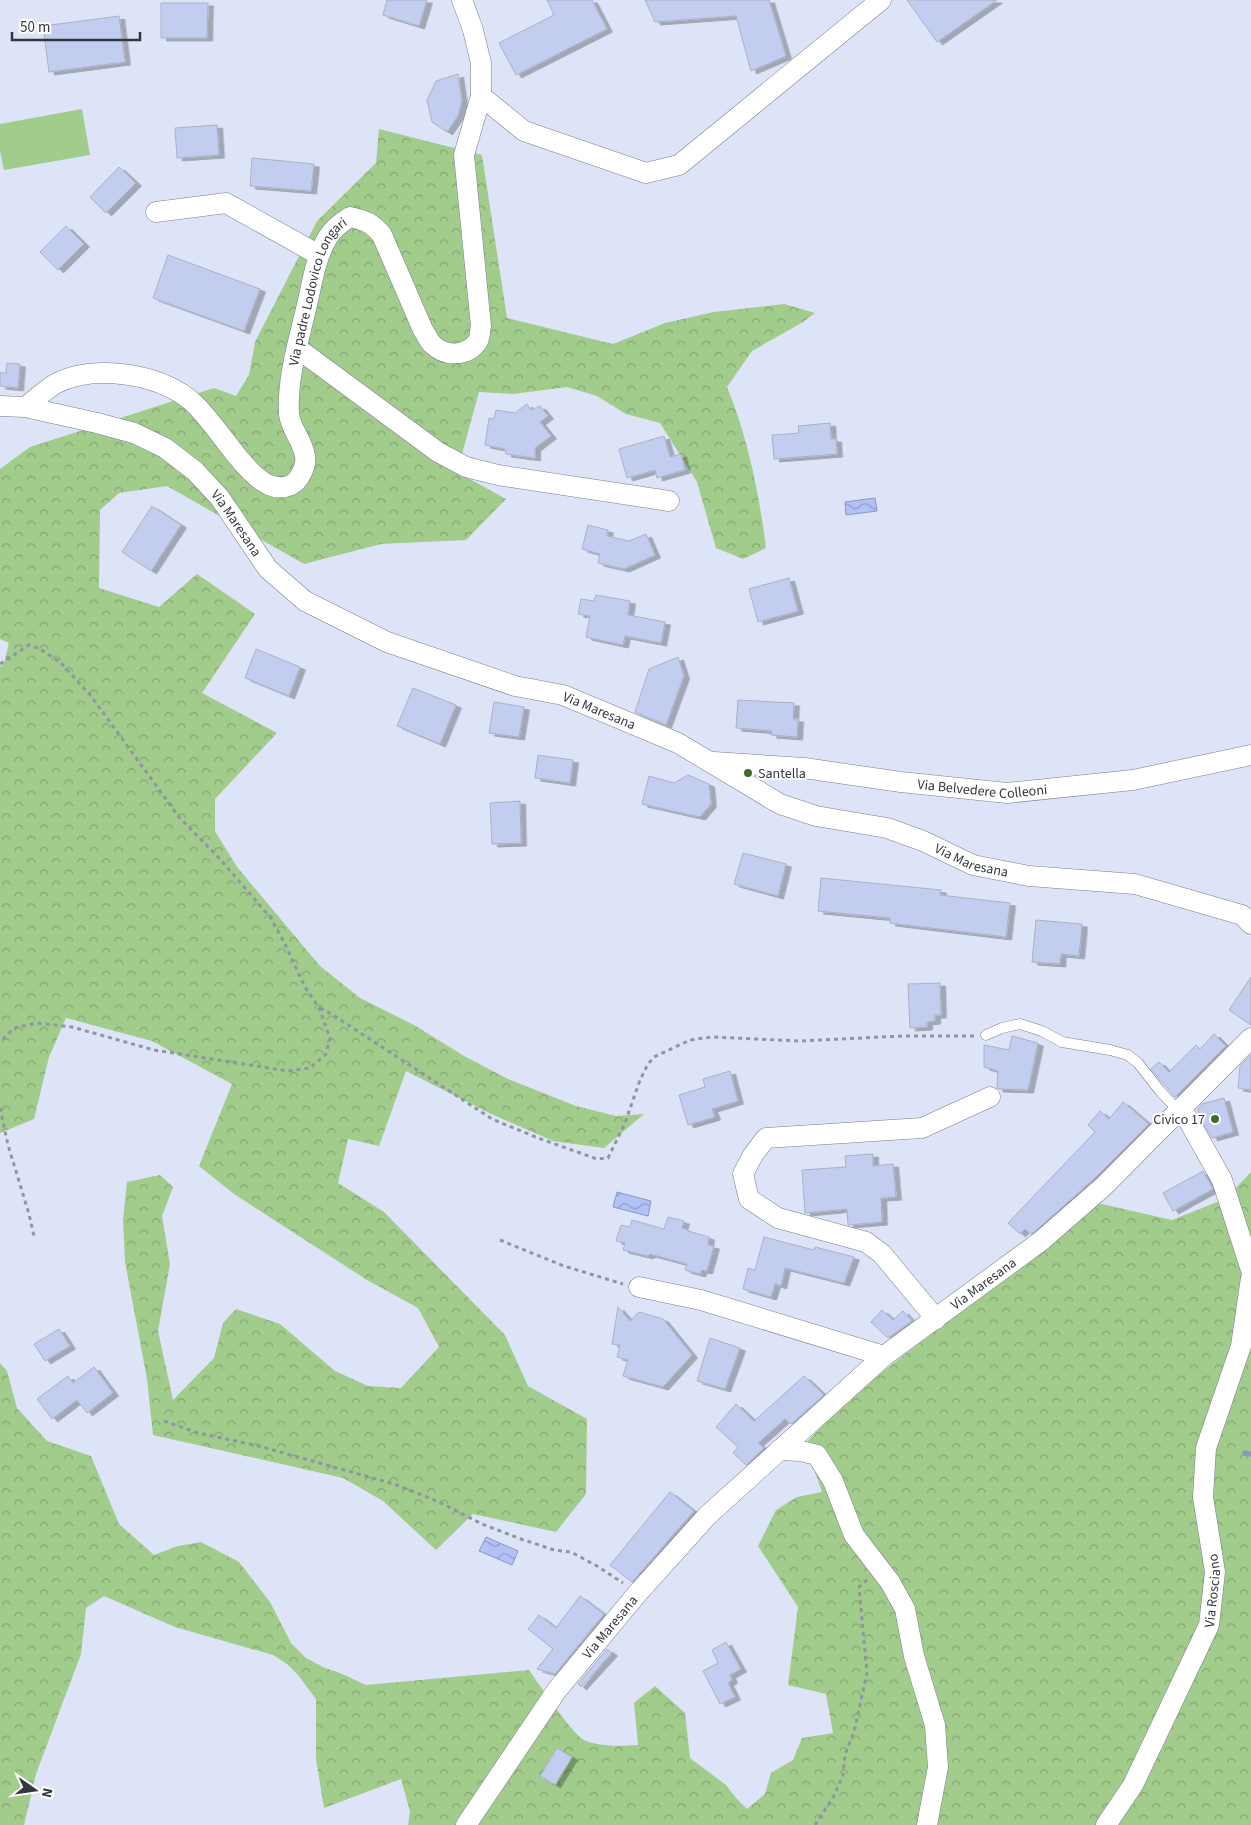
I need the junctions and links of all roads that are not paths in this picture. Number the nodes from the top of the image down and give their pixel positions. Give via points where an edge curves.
1 (462, 0) edge
2 (881, 0) edge
3 (482, 96) junction
4 (156, 212) dead end
5 (319, 254) junction
6 (297, 348) junction
7 (0, 406) edge
8 (25, 407) junction
9 (669, 501) dead end
10 (1251, 756) edge
11 (712, 762) junction
12 (1251, 924) edge
13 (986, 1035) road end
14 (1251, 1038) edge
15 (990, 1097) dead end
16 (1178, 1110) junction
17 (1251, 1270) edge
18 (1251, 1278) edge
19 (639, 1287) road end
20 (936, 1319) junction
21 (884, 1356) junction
22 (779, 1450) junction
23 (466, 1825) edge
24 (927, 1825) edge
25 (1106, 1825) edge

1 - 3 street, Via padre Lodovico Longari via 474,30 481,63
2 - 3 street via 679,165 646,173 524,131
3 - 5 street, Via padre Lodovico Longari via 464,155 481,326 479,340 468,351 445,352 432,344 382,236 373,224 350,217 328,235
4 - 5 street via 226,204
5 - 6 street, Via padre Lodovico Longari
6 - 8 street, Via padre Lodovico Longari via 289,416 306,456 298,478 280,488 258,478 189,399 166,386 120,374 95,373 54,384
6 - 9 street via 431,446 466,467 498,475
7 - 8 street, Via Maresana
8 - 11 street, Via Maresana via 134,433 165,448 195,471 214,491 268,569 305,601 387,642 515,686 562,695 678,743
10 - 11 street, Via Belvedere Colleoni via 1133,780 1008,793 804,768
11 - 12 street, Via Maresana via 780,804 816,816 887,828 973,865 1029,876 1135,884 1242,915
13 - 16 lane via 1020,1024 1062,1042 1128,1055
14 - 16 street, Via Maresana
15 - 20 street via 922,1128 766,1138 743,1174 749,1199 778,1218 866,1242 882,1254
16 - 17 street via 1186,1116 1222,1180
16 - 20 street, Via Maresana via 1104,1186 1041,1241
18 - 25 street, Via Rosciano via 1241,1346 1206,1448 1203,1498 1215,1572 1209,1625 1133,1785
19 - 21 street via 701,1300
20 - 21 street, Via Maresana
21 - 22 street, Via Maresana
22 - 23 street, Via Maresana via 708,1515 637,1594 557,1690
22 - 24 street via 817,1455 833,1481 854,1535 890,1582 905,1609 914,1656 935,1725 938,1767

